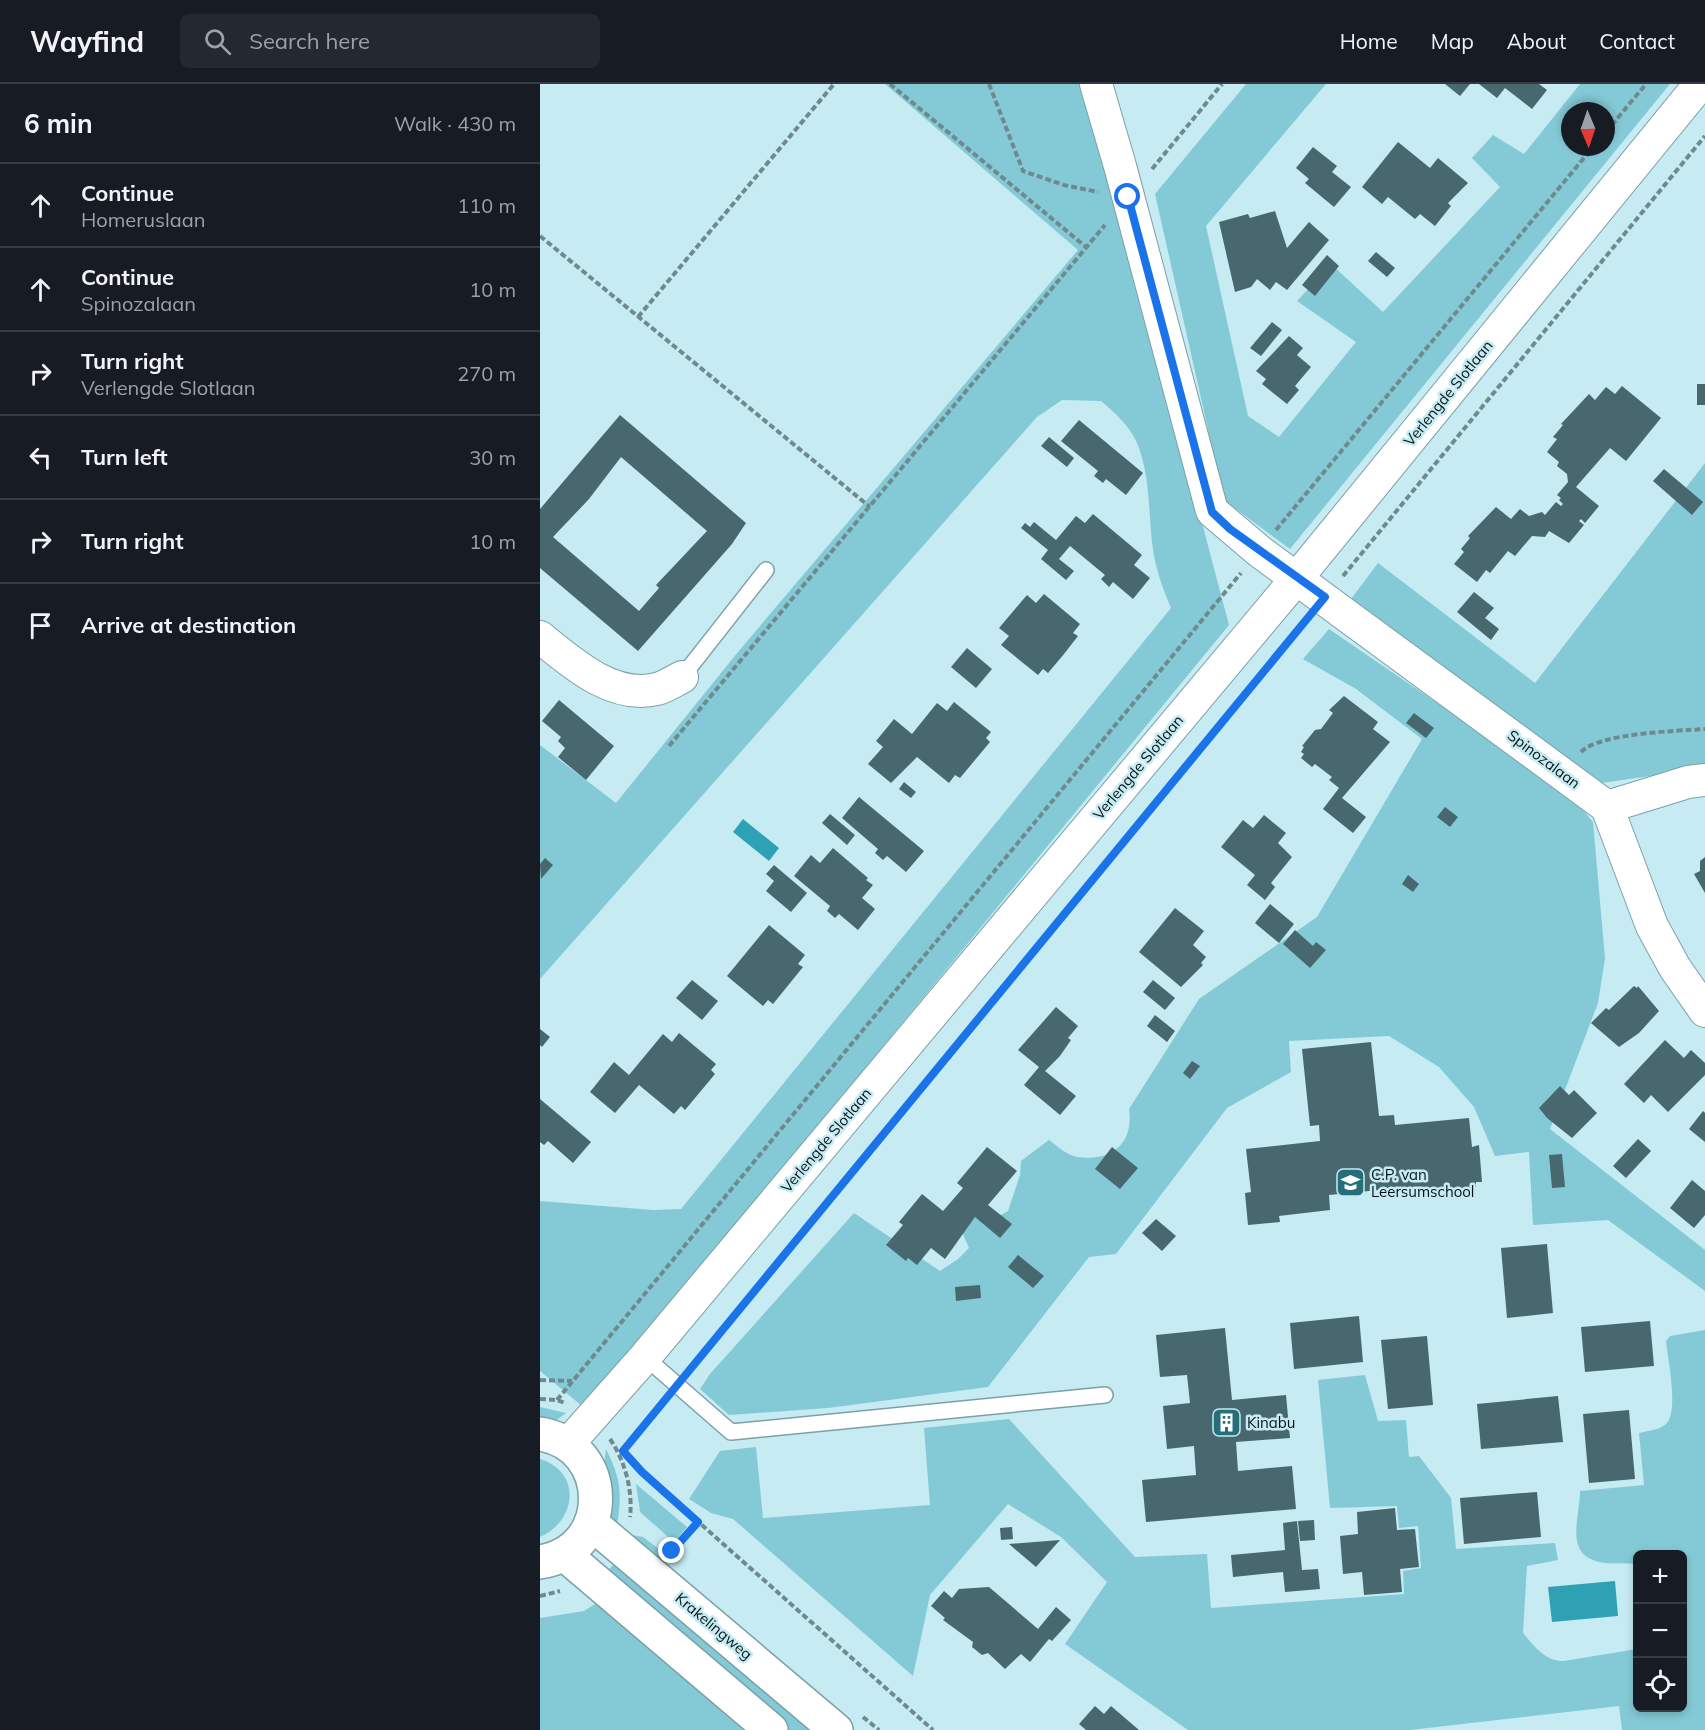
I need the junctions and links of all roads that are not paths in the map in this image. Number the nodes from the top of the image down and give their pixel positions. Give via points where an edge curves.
1 (1096, 84) edge
2 (1700, 84) edge
3 (766, 570) dead end
4 (1297, 578) junction
5 (540, 637) edge
6 (682, 677) joint
7 (1705, 780) edge
8 (1607, 807) junction
9 (1705, 1011) edge
10 (645, 1356) junction
11 (1105, 1395) dead end
12 (554, 1439) edge
13 (591, 1523) junction
14 (552, 1558) edge
15 (771, 1730) edge
16 (836, 1730) edge

1 - 4 street, Spinozalaan via 1212,512
2 - 4 street, Verlengde Slotlaan
3 - 6 lane
4 - 8 street, Spinozalaan
4 - 10 street, Verlengde Slotlaan
5 - 6 street via 608,684 633,692 658,689
7 - 8 street
8 - 9 street via 1652,926
10 - 11 lane via 731,1432
10 - 12 street, Verlengde Slotlaan
12 - 13 main road via 586,1462 594,1479 596,1498
13 - 14 main road via 580,1541
13 - 16 main road, Krakelingweg
14 - 15 main road

